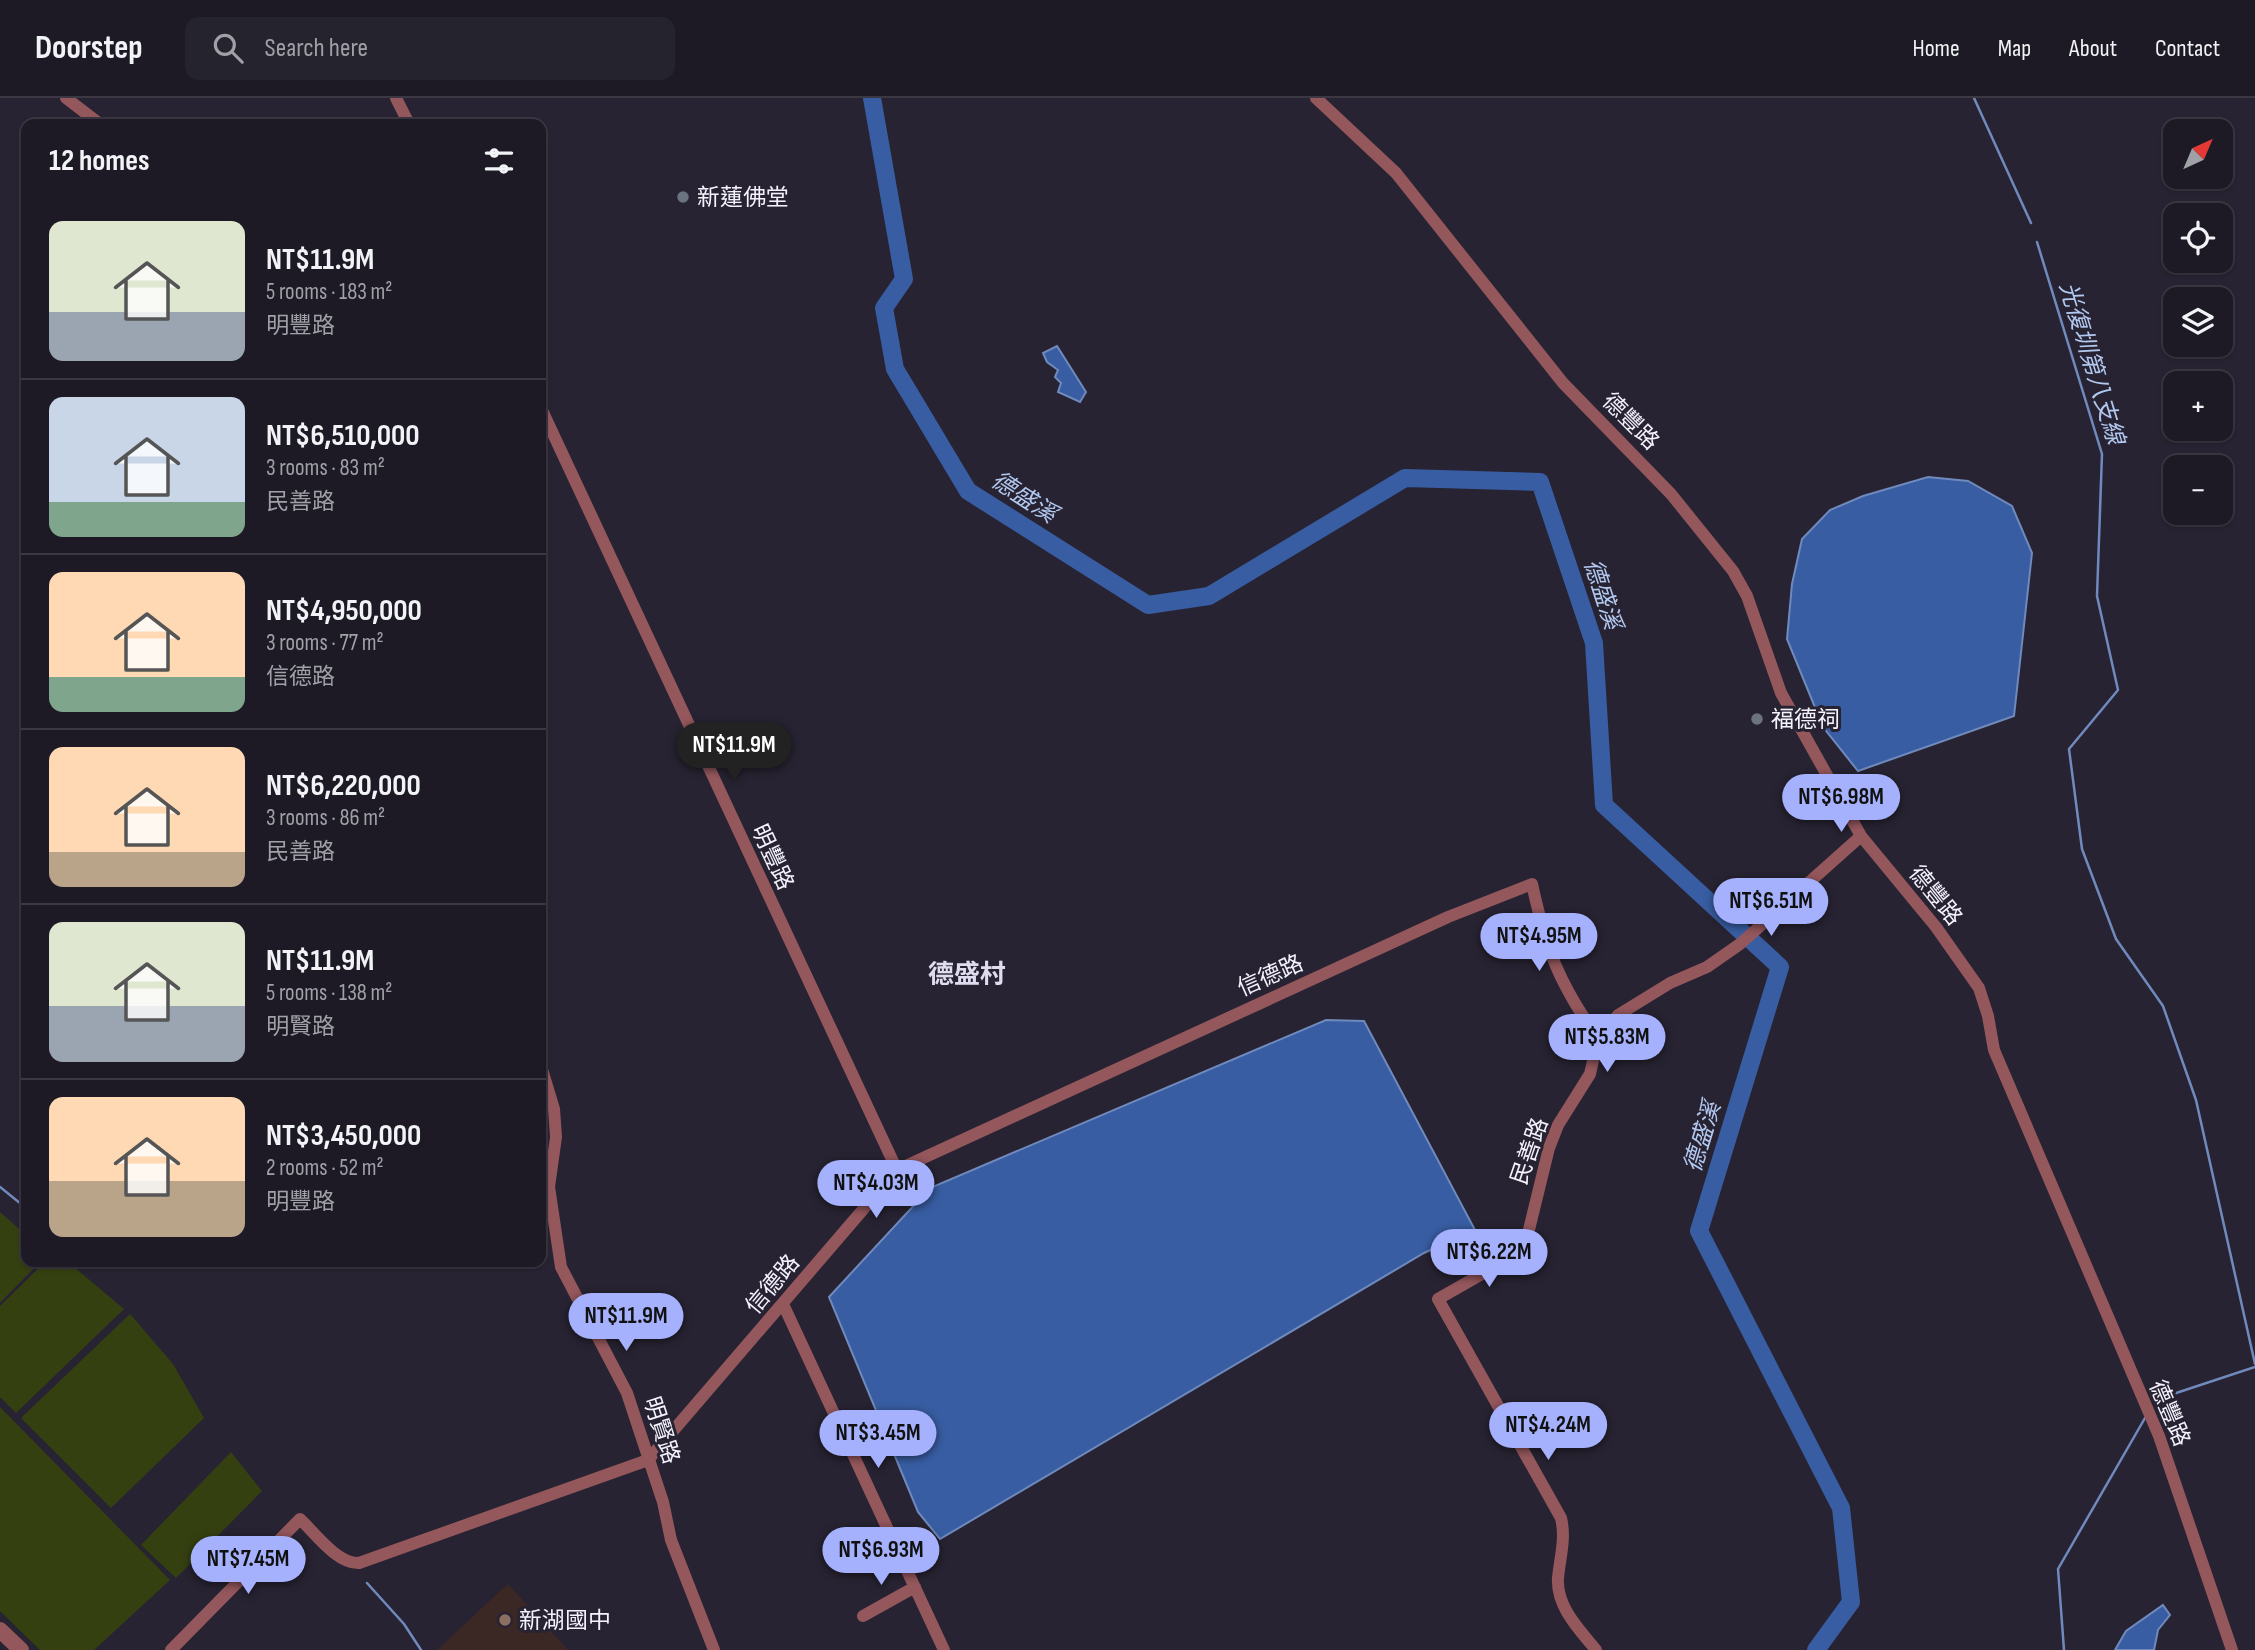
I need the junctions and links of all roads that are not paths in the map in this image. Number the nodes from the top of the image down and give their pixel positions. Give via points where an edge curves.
1 (66, 98) edge
2 (396, 98) edge
3 (1316, 98) edge
4 (93, 119) edge
5 (406, 119) edge
6 (546, 419) edge
7 (1861, 836) junction
8 (1598, 1039) junction
9 (546, 1082) edge
10 (897, 1170) junction
11 (783, 1304) junction
12 (648, 1460) junction
13 (915, 1587) junction
14 (863, 1616) dead end
15 (0, 1630) edge
16 (21, 1650) edge
17 (171, 1650) edge
18 (714, 1650) edge
19 (944, 1650) edge
20 (1597, 1650) edge
21 (2232, 1650) edge

1 - 4 street
2 - 5 street
3 - 7 street, 德豐路 via 1396,173 1563,383 1671,494 1733,572 1747,596 1781,693
6 - 10 street, 明豐路
7 - 8 street, 民善路 via 1740,944 1618,1015
7 - 21 street, 德豐路 via 1936,926 1979,988 1994,1050 2159,1436
8 - 10 street, 信德路 via 1555,969 1532,884 1448,917
8 - 20 street, 民善路 via 1590,1074 1549,1148 1524,1250 1438,1299 1560,1517 1564,1533 1558,1581 1561,1598 1571,1619
9 - 12 street, 明賢路 via 554,1108 556,1137 549,1187 561,1267 627,1393
10 - 11 street, 信德路
11 - 12 street, 信德路
11 - 13 street
12 - 17 street, 信德路 via 359,1563 339,1556 300,1519
12 - 18 street, 明賢路 via 671,1540
13 - 14 street
13 - 19 street
15 - 16 street

